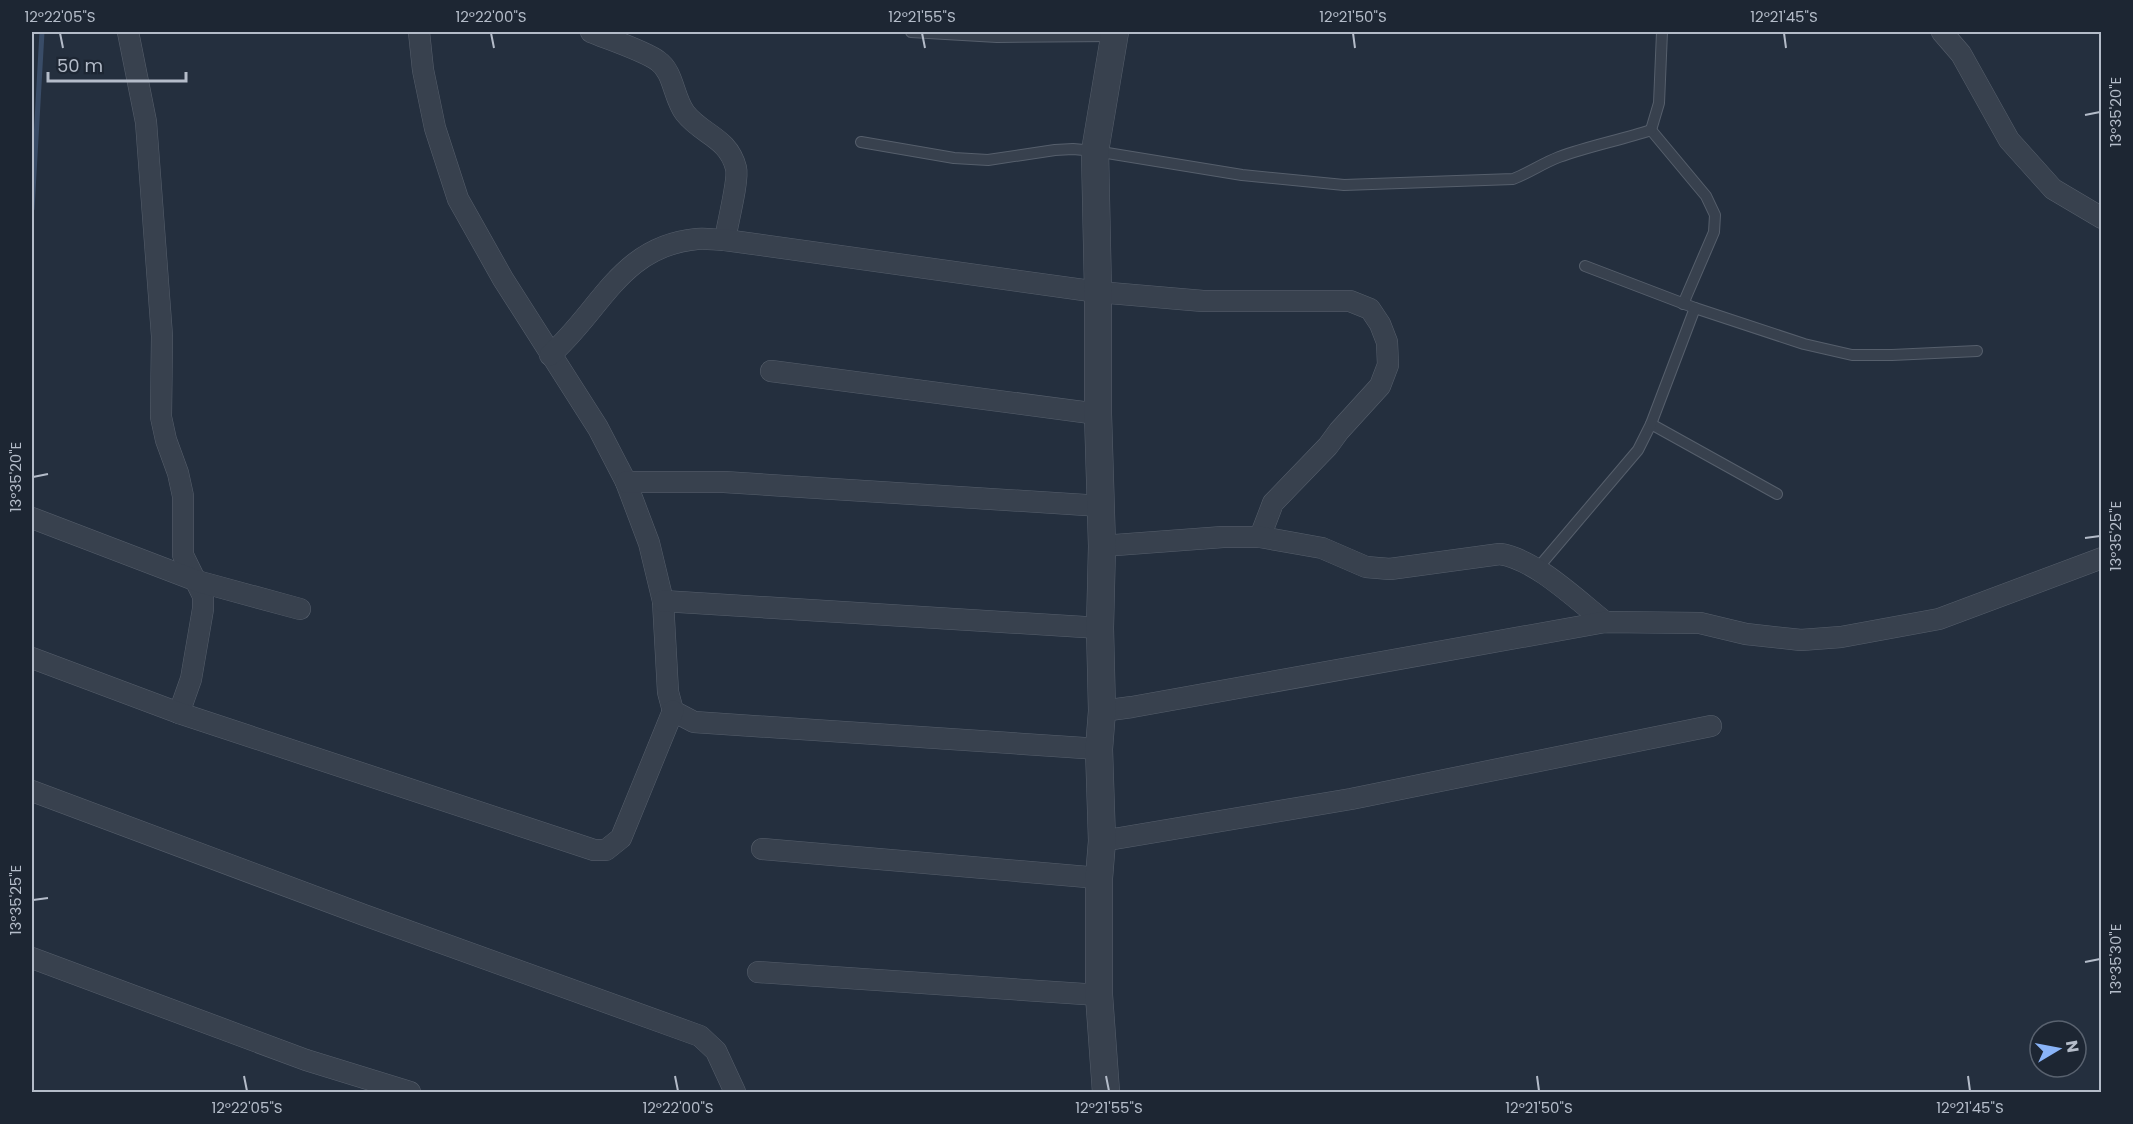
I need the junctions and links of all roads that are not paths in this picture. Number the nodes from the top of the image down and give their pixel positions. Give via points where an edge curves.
1 (128, 32) edge
2 (419, 32) edge
3 (591, 32) edge
4 (911, 32) edge
5 (1662, 32) edge
6 (1942, 32) edge
7 (1115, 34) edge
8 (1651, 130) junction
9 (861, 142) dead end
10 (1095, 151) junction
11 (2102, 218) edge
12 (724, 240) junction
13 (1585, 266) dead end
14 (1098, 292) junction
15 (1683, 303) junction
16 (1695, 308) junction
17 (1977, 351) dead end
18 (550, 354) junction
19 (771, 371) dead end
20 (1098, 414) junction
21 (1651, 424) junction
22 (626, 482) junction
23 (1777, 494) dead end
24 (1101, 506) junction
25 (32, 518) edge
26 (1260, 537) junction
27 (1102, 546) junction
28 (2102, 558) edge
29 (1537, 569) junction
30 (197, 581) junction
31 (663, 601) junction
32 (300, 609) dead end
33 (1605, 622) junction
34 (1100, 628) junction
35 (32, 658) edge
36 (673, 711) junction
37 (1102, 711) junction
38 (178, 713) junction
39 (1711, 726) dead end
40 (1099, 750) junction
41 (32, 791) edge
42 (1102, 841) junction
43 (762, 849) dead end
44 (1099, 878) junction
45 (32, 958) edge
46 (758, 972) dead end
47 (1099, 995) junction
48 (410, 1092) edge
49 (735, 1092) edge
50 (1106, 1092) edge

1 - 30 street via 147,133 162,336 161,417 183,496 183,555
2 - 18 street via 435,128 458,199
3 - 12 street via 657,59 666,68 678,104 693,123 713,134 731,153 737,171
4 - 7 lane via 997,37
5 - 8 lane via 1659,103
6 - 11 street via 1961,54 2009,140 2053,189
7 - 10 street
8 - 10 lane via 1562,156 1513,179 1441,182 1344,184 1265,177
8 - 15 lane via 1706,195 1715,215 1714,232
9 - 10 lane via 988,160 1055,150
10 - 14 street
12 - 14 street
12 - 18 street via 698,239 664,246 636,261
13 - 15 lane
14 - 20 street
14 - 26 street via 1203,301 1350,301 1370,309 1380,324 1387,342 1388,365 1380,386 1273,503
15 - 16 lane
16 - 17 lane via 1804,344 1852,355
16 - 21 lane
18 - 22 street via 598,428
19 - 20 street
20 - 24 street
21 - 23 lane
21 - 29 lane via 1638,450
22 - 24 street via 724,482
22 - 31 street via 649,543
24 - 27 street
25 - 30 street
26 - 27 street
26 - 29 street via 1322,548 1366,567 1390,569 1500,554 1511,555
27 - 34 street
28 - 33 street via 1939,619 1841,637 1801,640 1746,634 1700,623
29 - 33 street
30 - 32 street
30 - 38 street via 203,609 191,679
31 - 34 street
31 - 36 street via 668,692
33 - 37 street
34 - 37 street
35 - 38 street
36 - 38 street via 621,838 606,850 594,850
36 - 40 street via 694,722
37 - 40 street
39 - 42 street via 1351,799
40 - 42 street
41 - 49 street via 700,1036 716,1051
42 - 44 street
43 - 44 street
44 - 47 street
45 - 48 street via 306,1060
46 - 47 street
47 - 50 street

